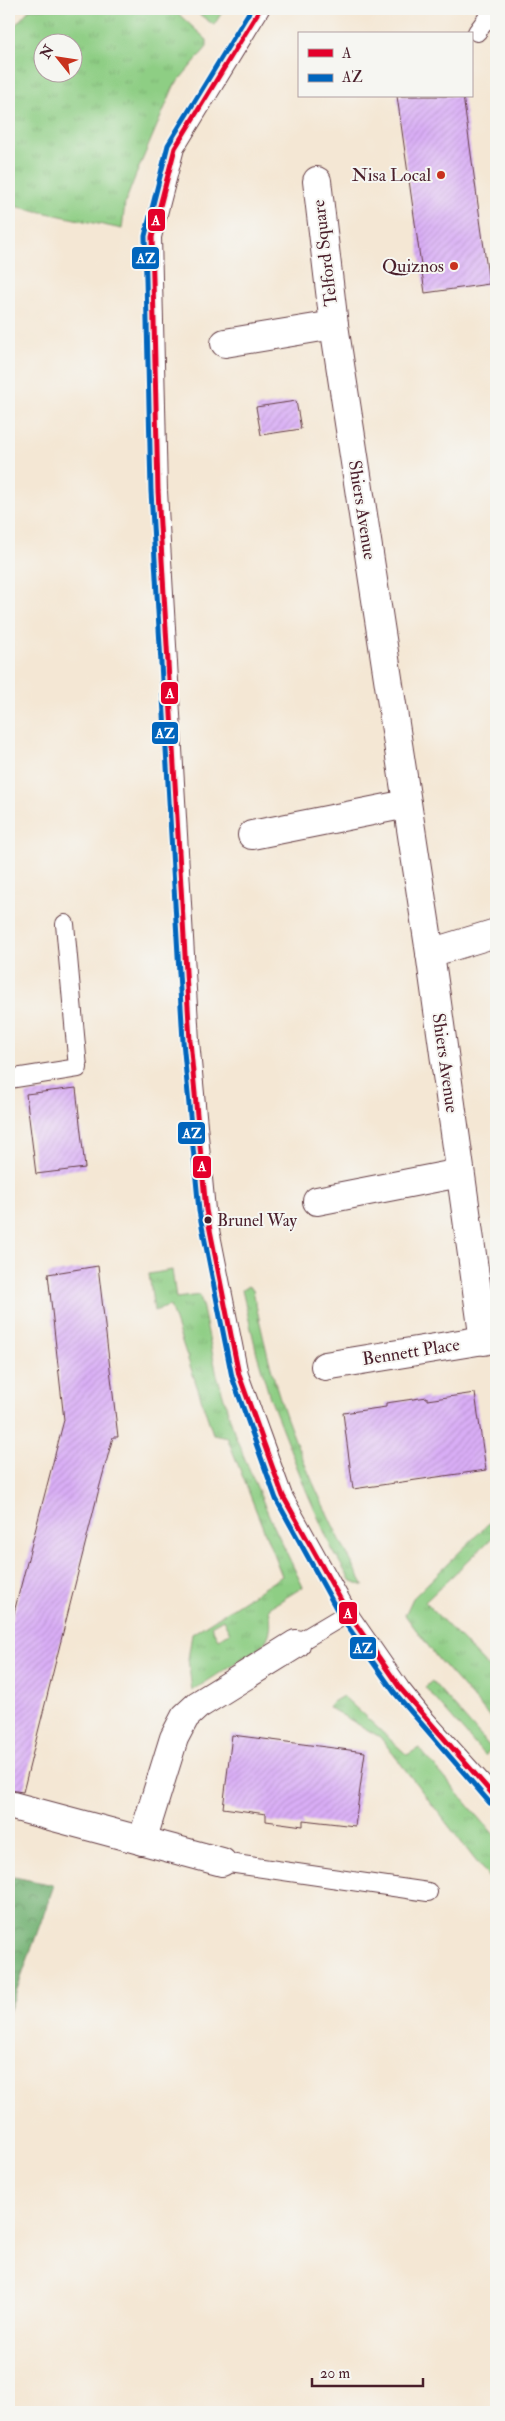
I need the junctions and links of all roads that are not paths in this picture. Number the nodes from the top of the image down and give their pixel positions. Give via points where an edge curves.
1 (260, 9) edge
2 (494, 9) edge
3 (477, 32) dead end
4 (316, 181) dead end
5 (334, 325) junction
6 (225, 343) dead end
7 (407, 804) junction
8 (252, 835) dead end
9 (65, 924) dead end
10 (496, 933) edge
11 (430, 952) junction
12 (9, 1080) edge
13 (460, 1173) junction
14 (317, 1201) dead end
15 (490, 1339) edge
16 (325, 1366) dead end
17 (348, 1613) junction
18 (296, 1644) joint
19 (496, 1798) edge
20 (9, 1805) edge
21 (142, 1841) junction
22 (222, 1862) joint
23 (428, 1892) dead end

1 - 17 lane via 174,148 152,237 158,491 190,1041 206,1210 239,1375 284,1496
2 - 3 lane
4 - 5 street, Telford Square
5 - 6 street
5 - 7 street, Shiers Avenue
7 - 8 street
7 - 11 street, Shiers Avenue
9 - 12 lane via 78,1068
10 - 11 street
11 - 13 street, Shiers Avenue
13 - 14 street
13 - 15 street, Shiers Avenue
15 - 16 street, Bennett Place
17 - 18 lane
17 - 19 lane via 424,1718
18 - 21 street via 198,1705 185,1718 174,1738
20 - 21 street
21 - 22 street
22 - 23 lane

